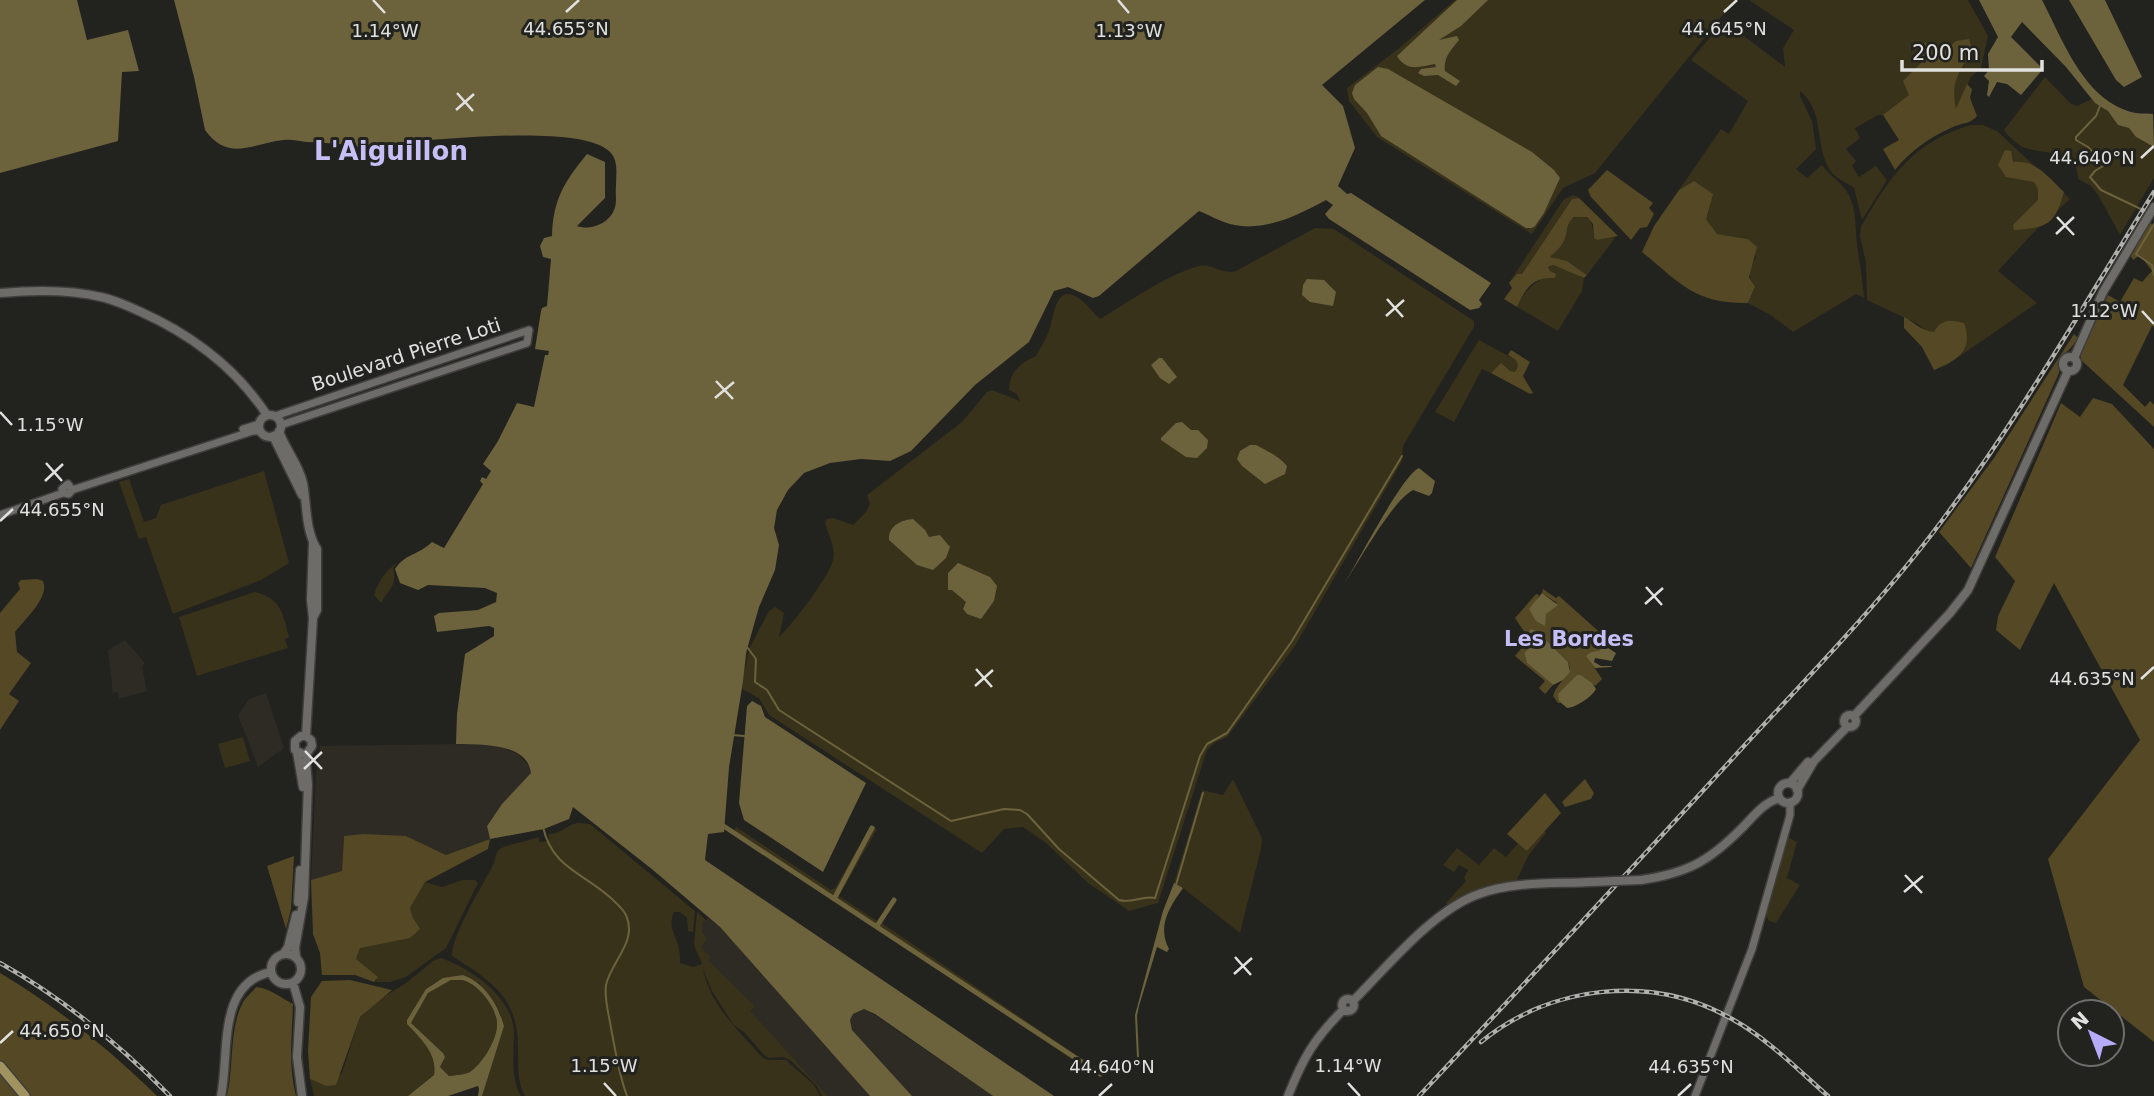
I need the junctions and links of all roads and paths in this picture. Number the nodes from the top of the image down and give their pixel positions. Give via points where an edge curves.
1 (2151, 211) edge
2 (0, 293) edge
3 (271, 416) junction
4 (260, 427) junction
5 (278, 431) junction
6 (0, 513) edge
7 (306, 736) junction
8 (302, 752) junction
9 (1794, 787) junction
10 (1779, 798) junction
11 (1790, 802) junction
12 (285, 953) junction
13 (296, 956) junction
14 (271, 972) junction
15 (293, 983) junction
16 (0, 1066) edge
17 (25, 1096) edge
18 (221, 1096) edge
19 (302, 1096) edge
20 (1288, 1096) edge
21 (1695, 1096) edge

1 - 9 main road via 2103,292 2074,358 2064,361 2068,371 1968,590 1854,716 1855,724 1846,725
2 - 3 main road via 25,290 101,296 153,318 204,348
3 - 4 main road
3 - 5 main road
3 - 5 street, Boulevard Pierre Loti via 529,330 527,343
4 - 5 main road via 264,435
4 - 6 street
5 - 7 main road via 303,498 313,542
7 - 8 main road via 311,749
7 - 8 main road via 295,741 294,747
8 - 12 main road via 299,899
8 - 13 main road via 308,821
9 - 10 main road via 1780,786
9 - 11 main road via 1797,796
10 - 11 main road
10 - 20 main road, bridge via 1703,862 1670,876 1510,886 1479,893 1449,908 1353,1001 1353,1009 1343,1010 1321,1032 1303,1059
11 - 21 street via 1752,949
12 - 13 main road
12 - 14 main road via 274,960
13 - 15 main road via 302,970
14 - 15 main road via 279,983
14 - 18 main road via 257,975 245,985 232,1008
15 - 19 main road via 300,1007 297,1057
16 - 17 main road

